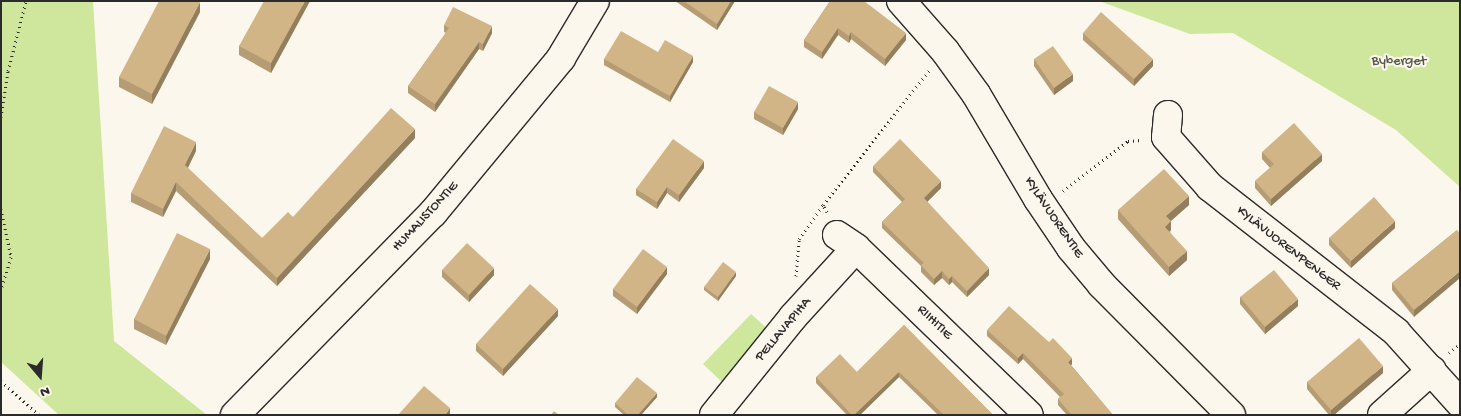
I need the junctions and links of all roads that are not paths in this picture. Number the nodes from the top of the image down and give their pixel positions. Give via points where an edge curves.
1 (596, 1) edge
2 (902, 1) edge
3 (1167, 126) road end
4 (847, 241) joint
5 (1432, 370) junction
6 (1460, 403) edge
7 (235, 415) edge
8 (714, 415) edge
9 (1029, 415) edge
10 (1231, 415) edge
11 (1382, 415) edge

1 - 7 street, HUMALISTONTIE via 561,58 433,213
2 - 10 street, KYLÄVUORENTIE via 945,50 976,94 1043,207 1102,285
3 - 5 street, KYLÄVUORENPENGER via 1210,187 1396,332
4 - 8 street, PELLAVAPIHA via 793,317
4 - 9 street, RIIHITIE
5 - 6 street, KYLÄVUORENPENGER
5 - 11 street

